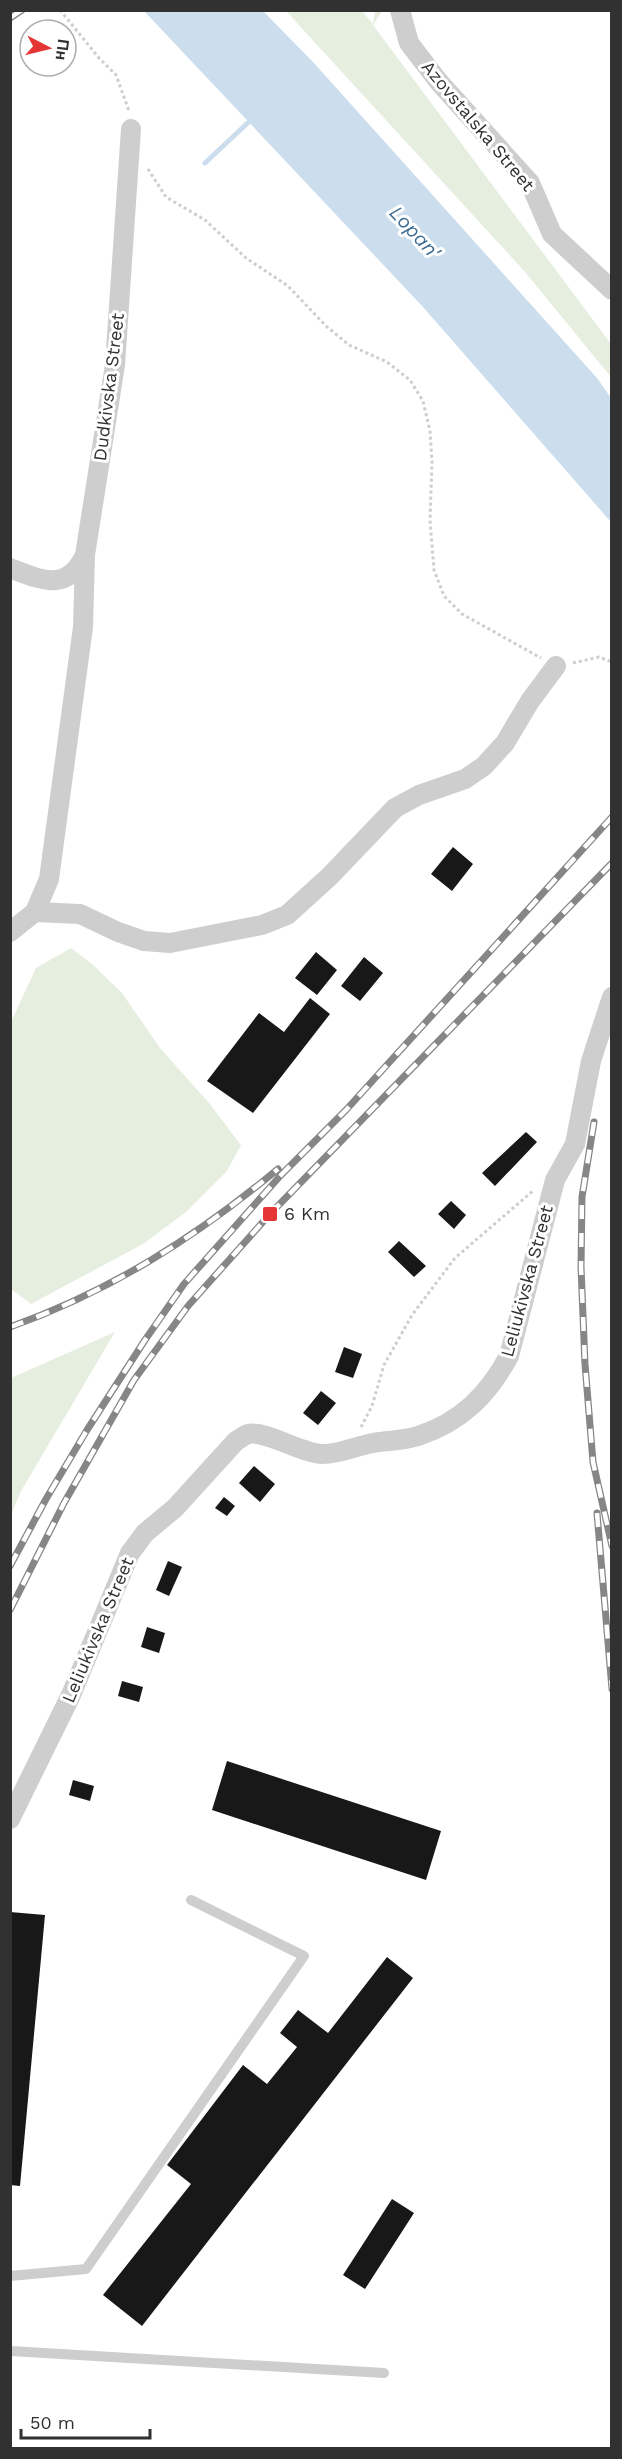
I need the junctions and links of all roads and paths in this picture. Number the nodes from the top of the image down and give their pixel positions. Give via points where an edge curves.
1 (60, 10) edge
2 (400, 10) edge
3 (131, 129) joint
4 (147, 168) dead end
5 (612, 290) edge
6 (86, 555) junction
7 (10, 568) edge
8 (612, 662) edge
9 (556, 666) junction
10 (35, 912) junction
11 (10, 932) edge
12 (612, 997) edge
13 (555, 1180) junction
14 (349, 1450) junction
15 (10, 1819) edge
16 (191, 1900) dead end
17 (10, 2276) edge
18 (10, 2352) edge
19 (384, 2373) dead end

1 - 3 path via 116,75 128,104
2 - 5 street, Azovstalska Street via 409,43 530,183 552,234
3 - 6 street, Dudkivska Street via 115,365
4 - 9 path via 166,197 205,220 246,258 288,286 349,345 387,362 410,380 423,402 430,431 434,570 444,596 462,614
6 - 7 street via 80,567 58,580 45,581
6 - 10 street, Dudkivska Street via 83,627 49,879
8 - 9 path via 599,657
9 - 10 street via 505,743 484,766 465,779 395,807 287,915 262,925 170,943 118,933 80,914
10 - 11 street
12 - 13 street, Leliukivska Street via 591,1061 575,1144
13 - 14 path via 530,1192 455,1258 412,1315 384,1365 372,1406
13 - 14 street, Leliukivska Street via 509,1356 496,1381 479,1401 418,1436
14 - 15 street, Leliukivska Street via 323,1454 285,1445 261,1434 248,1434 236,1441 175,1508 145,1533 130,1553 71,1695
16 - 17 lane via 304,1956 86,2269
18 - 19 lane

